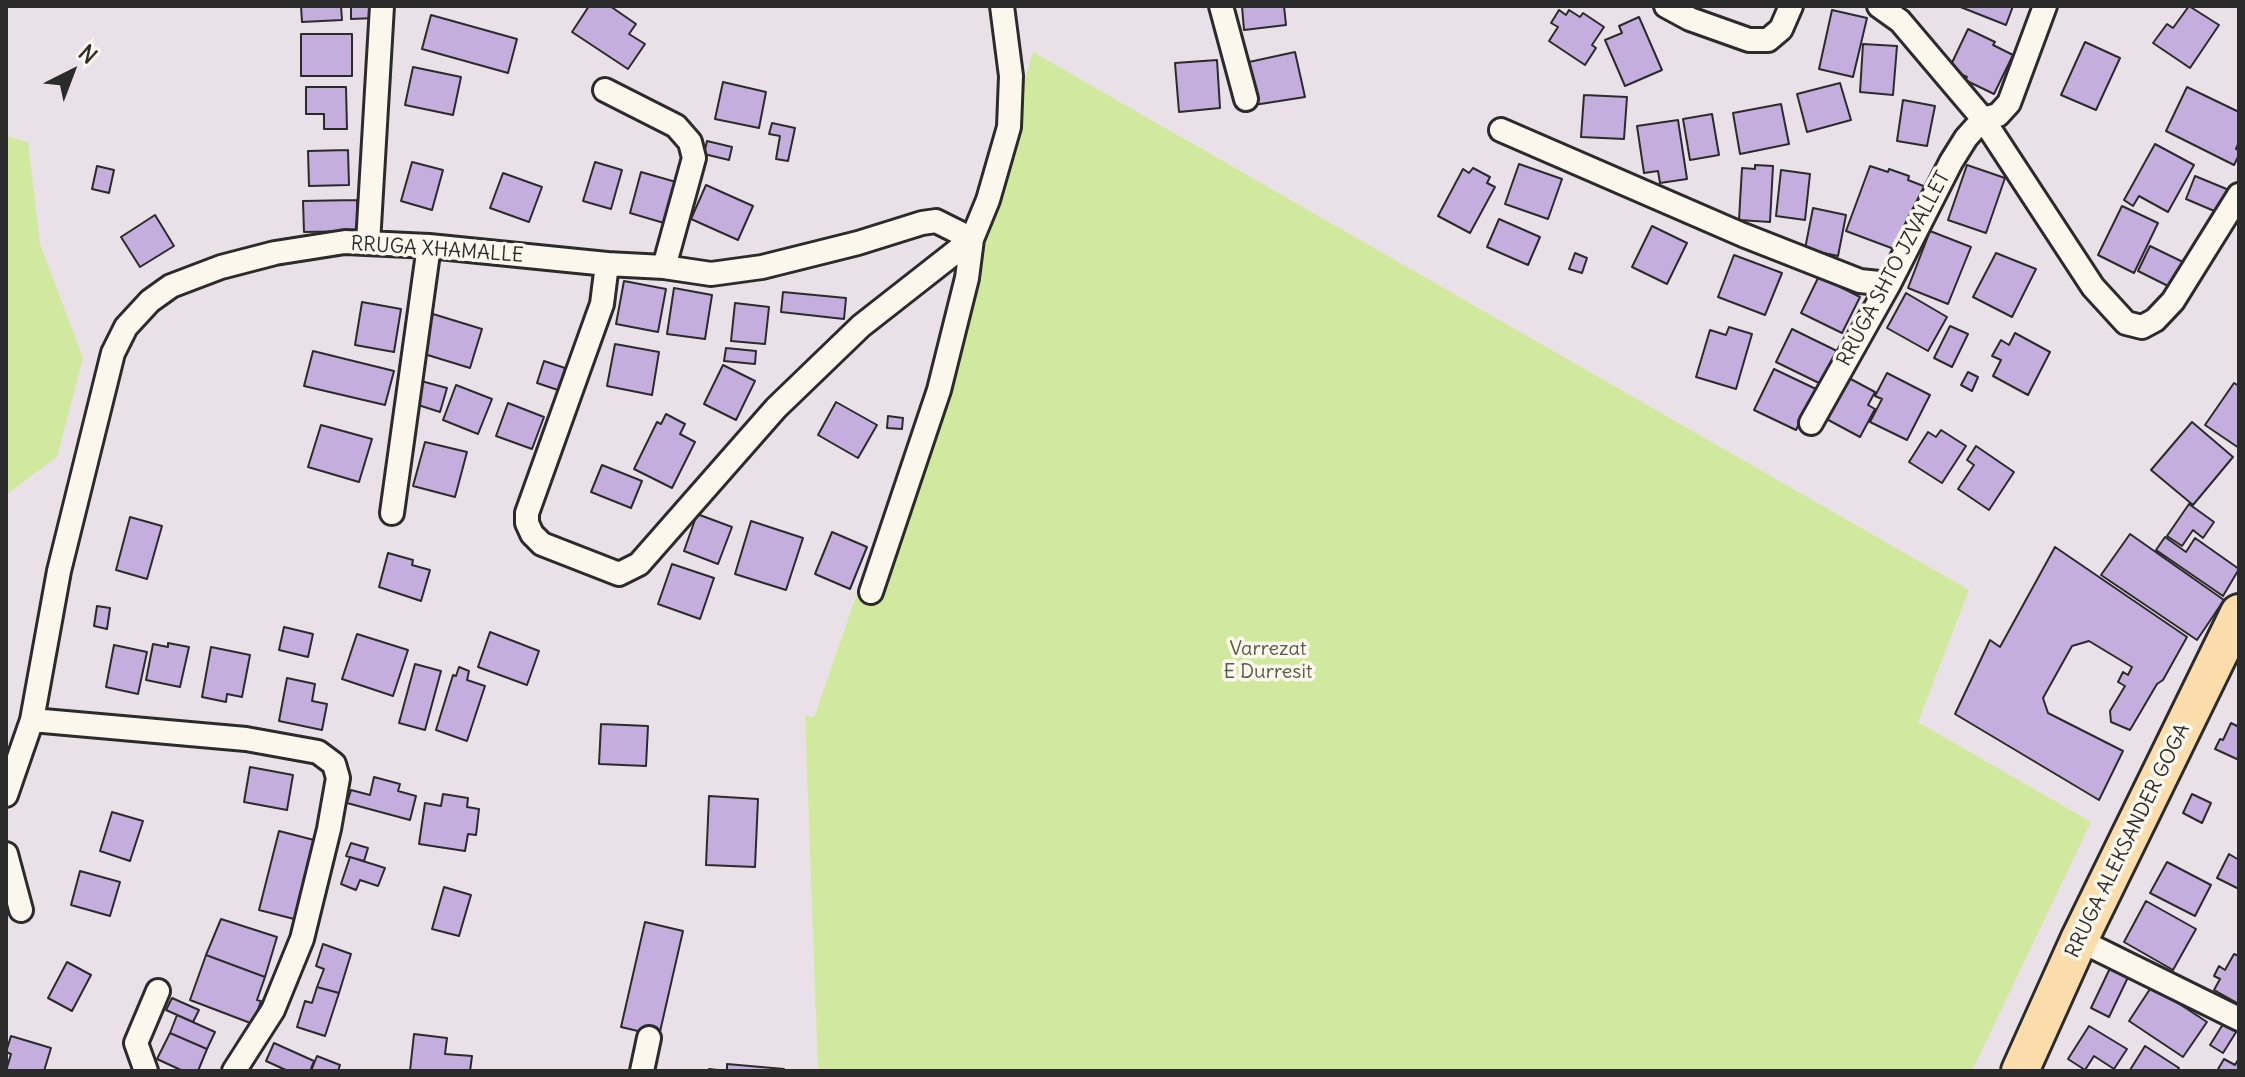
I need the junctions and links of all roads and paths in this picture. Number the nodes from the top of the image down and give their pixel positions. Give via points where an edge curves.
1 (382, 6) edge
2 (1002, 6) edge
3 (1221, 6) edge
4 (1666, 6) edge
5 (1791, 6) edge
6 (1879, 6) edge
7 (2045, 6) edge
8 (605, 90) dead end
9 (1246, 99) dead end
10 (1983, 119) junction
11 (1501, 130) dead end
12 (2239, 195) edge
13 (972, 239) junction
14 (368, 243) junction
15 (429, 246) junction
16 (607, 264) junction
17 (664, 267) junction
18 (1889, 284) junction
19 (1811, 423) dead end
20 (392, 513) dead end
21 (871, 592) dead end
22 (2239, 613) edge
23 (32, 720) junction
24 (6, 795) edge
25 (6, 854) edge
26 (21, 910) dead end
27 (2079, 940) junction
28 (158, 991) dead end
29 (2239, 1019) edge
30 (649, 1038) dead end
31 (146, 1071) edge
32 (234, 1071) edge
33 (642, 1071) edge
34 (2020, 1071) edge

1 - 14 street
2 - 13 street via 1011,76 1009,127
3 - 9 street
4 - 5 street via 1749,40 1768,40 1781,29
6 - 10 street via 1900,21
7 - 10 street, RRUGA SHTO JZVALLET via 2009,103 1998,115
8 - 17 street via 676,126 690,142 694,158
10 - 12 street via 2093,287 2126,323 2142,327 2173,301
10 - 18 street, RRUGA SHTO JZVALLET via 1951,162
11 - 18 street via 1743,235 1860,281
13 - 16 street via 861,326 776,408 639,564 619,574 542,544 527,523 602,304
13 - 17 street, RRUGA XHAMALLE via 936,221 739,271 711,274
13 - 21 street via 939,390
14 - 15 street, RRUGA XHAMALLE
14 - 23 street, RRUGA XHAMALLE via 305,247 194,276 150,301 126,327 113,353 59,571
15 - 16 street, RRUGA XHAMALLE
15 - 20 street
16 - 17 street, RRUGA XHAMALLE
18 - 19 street, RRUGA SHTO JZVALLET
22 - 27 main road, RRUGA ALEKSANDER GOGA
23 - 24 street, RRUGA XHAMALLE
23 - 32 street via 246,739 318,752 334,764 338,778 329,829 302,939 273,1010
25 - 26 street
27 - 29 street
27 - 34 main road, RRUGA ALEKSANDER GOGA
28 - 31 street via 136,1043
30 - 33 street

